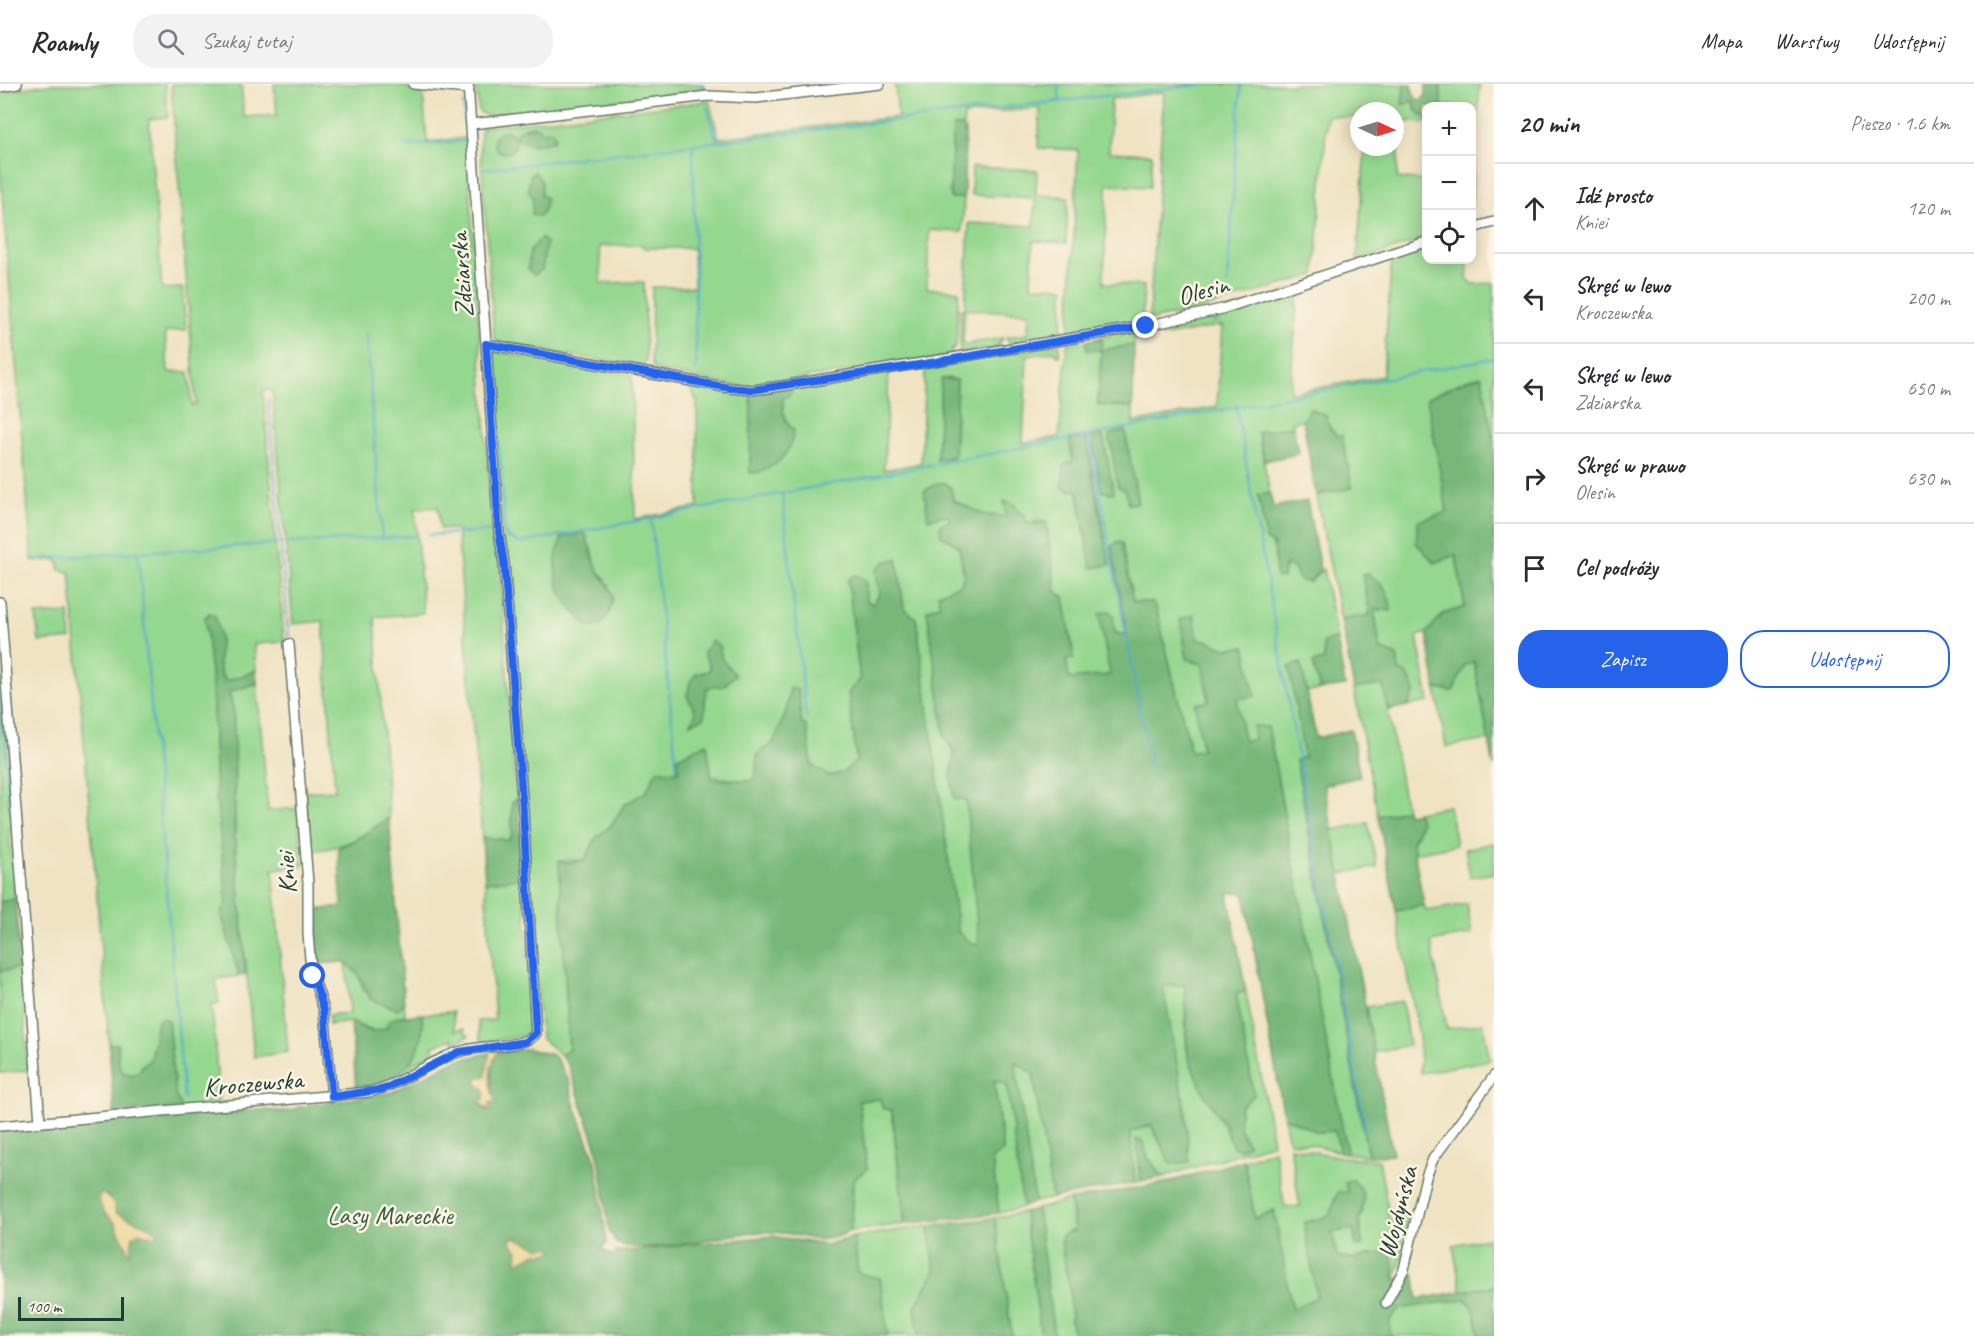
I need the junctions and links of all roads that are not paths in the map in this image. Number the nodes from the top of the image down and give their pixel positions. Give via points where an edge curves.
1 (16, 84) edge
2 (413, 84) edge
3 (731, 84) edge
4 (880, 84) edge
5 (0, 87) edge
6 (469, 87) edge
7 (729, 95) junction
8 (472, 124) junction
9 (1494, 222) edge
10 (1476, 227) edge
11 (1422, 243) edge
12 (486, 344) junction
13 (0, 602) edge
14 (289, 644) dead end
15 (534, 1037) joint
16 (1494, 1076) edge
17 (332, 1097) junction
18 (40, 1122) junction
19 (0, 1126) edge
20 (1386, 1303) dead end

1 - 5 street
2 - 6 street
3 - 7 street
4 - 7 street via 756,98
6 - 8 street, Zdziarska
7 - 8 street
8 - 12 street, Zdziarska
9 - 10 street
11 - 12 street, Olesin via 1222,309 1146,326 752,390
12 - 15 street, Zdziarska via 525,833 537,1023
13 - 18 street
14 - 17 street, Kniei via 308,883 309,951 324,1010
15 - 17 street, Kroczewska via 525,1042 465,1050 384,1089
16 - 20 street, Wojdyńska via 1433,1159 1404,1269
17 - 18 street, Kroczewska
18 - 19 street, Kroczewska

